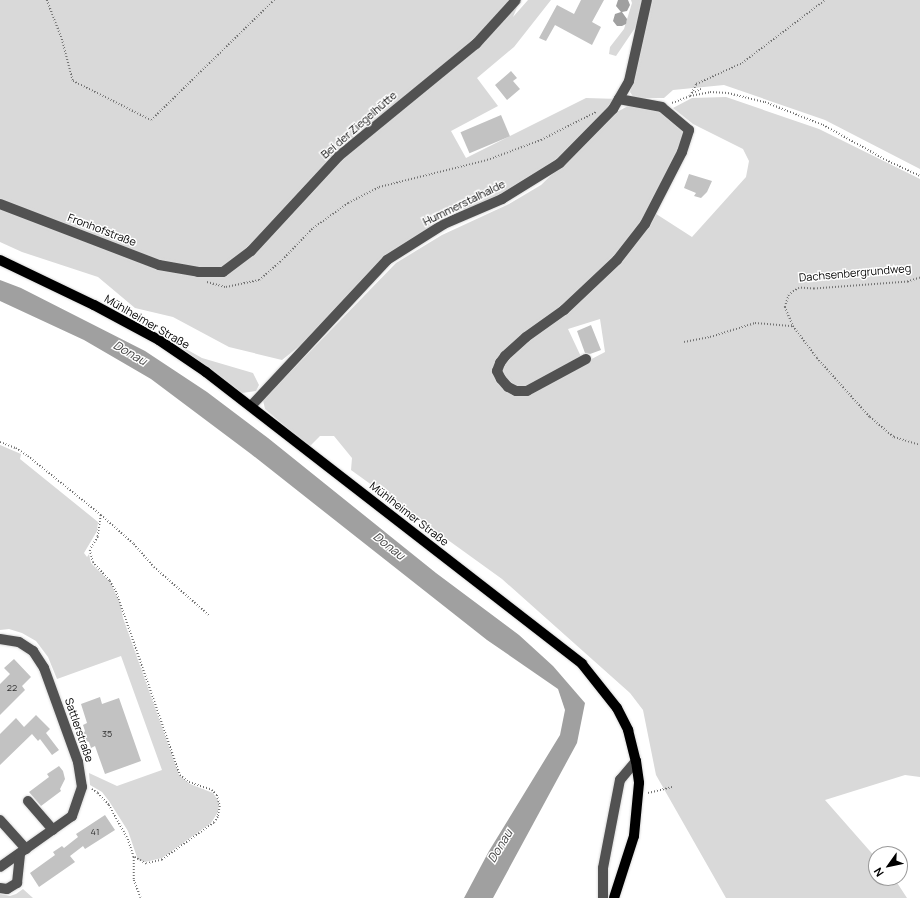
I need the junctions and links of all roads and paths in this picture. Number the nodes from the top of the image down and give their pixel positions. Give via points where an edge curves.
1 (47, 0) edge
2 (274, 0) edge
3 (516, 0) edge
4 (647, 0) edge
5 (825, 0) edge
6 (701, 90) dead end
7 (692, 93) junction
8 (690, 96) junction
9 (618, 99) junction
10 (662, 107) junction
11 (599, 111) dead end
12 (920, 176) edge
13 (0, 204) edge
14 (0, 260) edge
15 (198, 272) joint
16 (920, 278) edge
17 (206, 282) dead end
18 (793, 326) junction
19 (684, 342) dead end
20 (586, 359) dead end
21 (251, 406) junction
22 (0, 442) edge
23 (920, 445) edge
24 (102, 515) junction
25 (209, 615) dead end
26 (0, 639) edge
27 (636, 760) junction
28 (82, 787) junction
29 (672, 787) dead end
30 (636, 800) junction
31 (28, 801) dead end
32 (0, 820) edge
33 (53, 830) junction
34 (23, 851) junction
35 (134, 857) junction
36 (0, 867) edge
37 (0, 888) edge
38 (141, 898) edge
39 (602, 898) edge
40 (614, 898) edge

1 - 2 path via 74,81 151,120
3 - 15 street, Bei der Ziegelhütte via 476,44 339,156 251,251 224,272
4 - 9 street, Hummerstalhalde via 629,81
5 - 7 path via 742,63 696,84
6 - 7 path
7 - 8 path
8 - 10 path
8 - 12 path via 710,92 728,93 765,102 823,125
9 - 10 street
9 - 21 street, Hummerstalhalde via 613,109 560,163 502,199 444,224 387,260
10 - 20 street via 689,130 682,152 645,224 617,260 564,310 526,337 505,356 497,371 508,387 516,391 527,391
11 - 17 path via 541,140 487,160 380,187 348,203 312,228 259,280 226,287
13 - 15 street, Fronhofstraße via 159,264
14 - 21 main road, Mühlheimer Straße via 94,305 159,340
16 - 18 path, Dachsenbergrundweg via 908,282 799,288 789,295 785,306
18 - 19 path via 755,323
18 - 23 path, Dachsenbergrundweg via 817,358 870,417 894,437
21 - 27 main road, Mühlheimer Straße via 582,664 617,708 628,730
22 - 24 path via 28,456
24 - 25 path via 134,544 154,567
24 - 35 path via 98,537 90,550 93,562 116,591 180,775 189,782 212,790 217,795 220,806 214,823 162,860 146,864
26 - 28 street, Sattlerstraße via 19,642 33,651 44,668 78,762
27 - 30 main road, Mühlheimer Straße via 639,783
27 - 39 street via 620,780 603,868
28 - 33 street, Sattlerstraße via 72,816
28 - 35 path via 98,793 108,805 128,839
29 - 30 path via 648,792
30 - 40 main road, Mühlheimer Straße via 634,836
31 - 33 street
32 - 34 street
33 - 34 street, Sattlerstraße
34 - 36 street, Sattlerstraße
34 - 37 street via 17,883 7,889
35 - 38 path via 134,880

